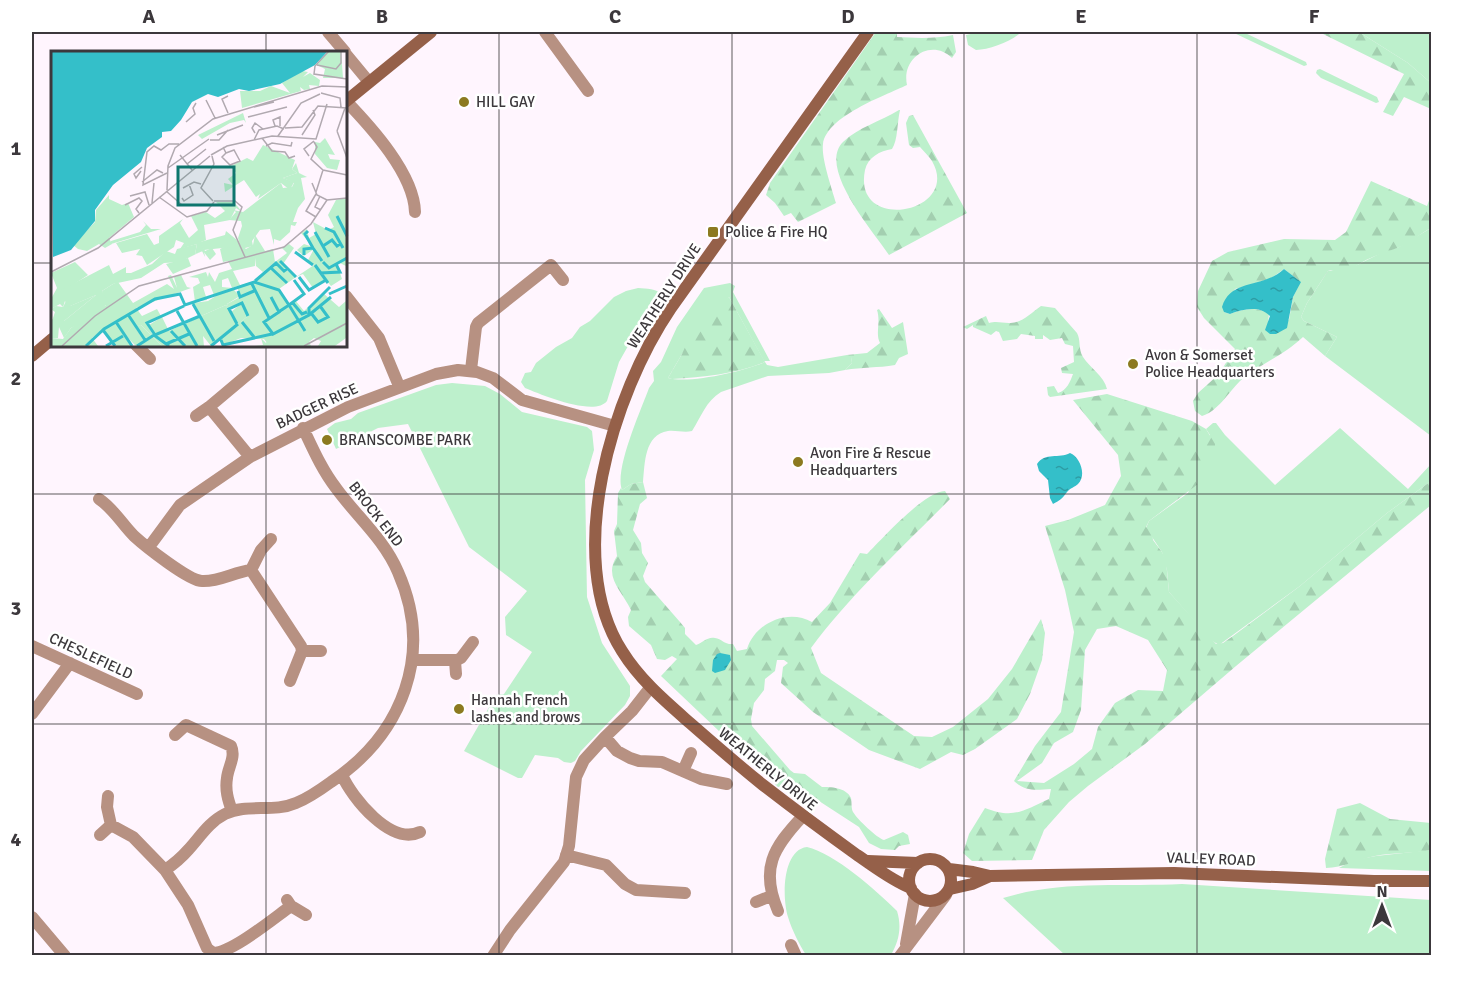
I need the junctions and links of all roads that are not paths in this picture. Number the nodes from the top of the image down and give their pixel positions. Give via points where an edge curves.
1 (328, 32) edge
2 (431, 32) edge
3 (545, 32) edge
4 (868, 32) edge
5 (343, 51) edge
6 (346, 54) edge
7 (369, 82) junction
8 (588, 91) dead end
9 (346, 101) edge
10 (415, 212) dead end
11 (563, 280) dead end
12 (357, 288) dead end
13 (346, 297) edge
14 (51, 340) edge
15 (137, 346) edge
16 (32, 356) edge
17 (150, 359) dead end
18 (253, 370) dead end
19 (471, 370) junction
20 (399, 386) junction
21 (208, 407) junction
22 (196, 416) dead end
23 (615, 426) junction
24 (303, 428) junction
25 (250, 457) junction
26 (118, 496) dead end
27 (99, 500) dead end
28 (110, 507) junction
29 (271, 539) dead end
30 (149, 547) junction
31 (251, 570) junction
32 (473, 642) dead end
33 (32, 646) edge
34 (302, 651) junction
35 (321, 651) dead end
36 (412, 660) junction
37 (455, 661) junction
38 (70, 663) junction
39 (456, 674) dead end
40 (290, 681) dead end
41 (650, 688) junction
42 (137, 694) dead end
43 (32, 714) edge
44 (175, 735) dead end
45 (605, 736) junction
46 (691, 753) dead end
47 (683, 771) junction
48 (342, 775) junction
49 (726, 784) dead end
50 (108, 796) dead end
51 (232, 811) junction
52 (802, 817) junction
53 (111, 825) junction
54 (420, 832) dead end
55 (100, 835) dead end
56 (566, 855) junction
57 (867, 861) junction
58 (918, 863) junction
59 (949, 869) junction
60 (165, 870) junction
61 (990, 876) junction
62 (664, 879) dead end
63 (1431, 881) edge
64 (913, 891) junction
65 (948, 892) junction
66 (664, 893) junction
67 (686, 893) dead end
68 (771, 896) junction
69 (756, 902) dead end
70 (778, 911) dead end
71 (306, 915) dead end
72 (32, 917) edge
73 (903, 950) edge
74 (497, 954) edge
75 (65, 956) edge

1 - 5 street
2 - 7 street
3 - 8 street
4 - 23 street, WEATHERLY DRIVE via 658,326 629,382
6 - 7 street
7 - 9 street
9 - 10 street via 419,197
11 - 19 street via 551,265 478,322
12 - 13 street
13 - 20 street via 379,338
14 - 16 street
15 - 17 street
18 - 21 street
19 - 20 street, BADGER RISE via 442,372
19 - 23 street, BADGER RISE via 494,378 522,400
20 - 24 street, BADGER RISE
21 - 22 street
21 - 25 street
23 - 41 street, WEATHERLY DRIVE via 599,495 597,580 604,611 620,649
24 - 25 street, BADGER RISE
24 - 36 street, BROCK END via 330,479 378,538 399,574 410,603
25 - 30 street, BADGER RISE via 180,505
26 - 28 street
27 - 28 street
28 - 30 street via 132,534
29 - 31 street
30 - 31 street via 195,580 214,581
31 - 34 street
32 - 37 street
33 - 38 street, CHESLEFIELD
34 - 35 street
34 - 40 street
36 - 37 street
36 - 48 street, BROCK END via 403,695 384,734
37 - 39 street
38 - 42 street, CHESLEFIELD
38 - 43 street
41 - 45 street
41 - 52 street, WEATHERLY DRIVE
44 - 51 street via 185,720 231,746 226,785
45 - 47 street via 625,756 662,762
45 - 56 street via 584,760 576,777
46 - 47 street
47 - 49 street
48 - 51 street, BROCK END via 292,805
48 - 54 street via 351,792 375,818 404,840
50 - 53 street
51 - 60 street, BROCK END via 212,823
52 - 57 street, WEATHERLY DRIVE
52 - 68 street via 772,858
53 - 55 street
53 - 60 street via 133,837
56 - 66 street via 606,865 636,890
56 - 74 street
57 - 58 street, VALLEY ROAD
57 - 64 street, WEATHERLY DRIVE
58 - 59 street, VALLEY ROAD via 932,859
58 - 64 street via 910,874
59 - 61 street, VALLEY ROAD
59 - 65 street
60 - 71 street via 213,953 245,938 289,903
61 - 63 street, VALLEY ROAD via 1174,873
61 - 65 street, VALLEY ROAD
62 - 66 street
64 - 65 street, VALLEY ROAD via 920,898 934,901
64 - 73 street
65 - 73 street
66 - 67 street
68 - 69 street
68 - 70 street
72 - 75 street

